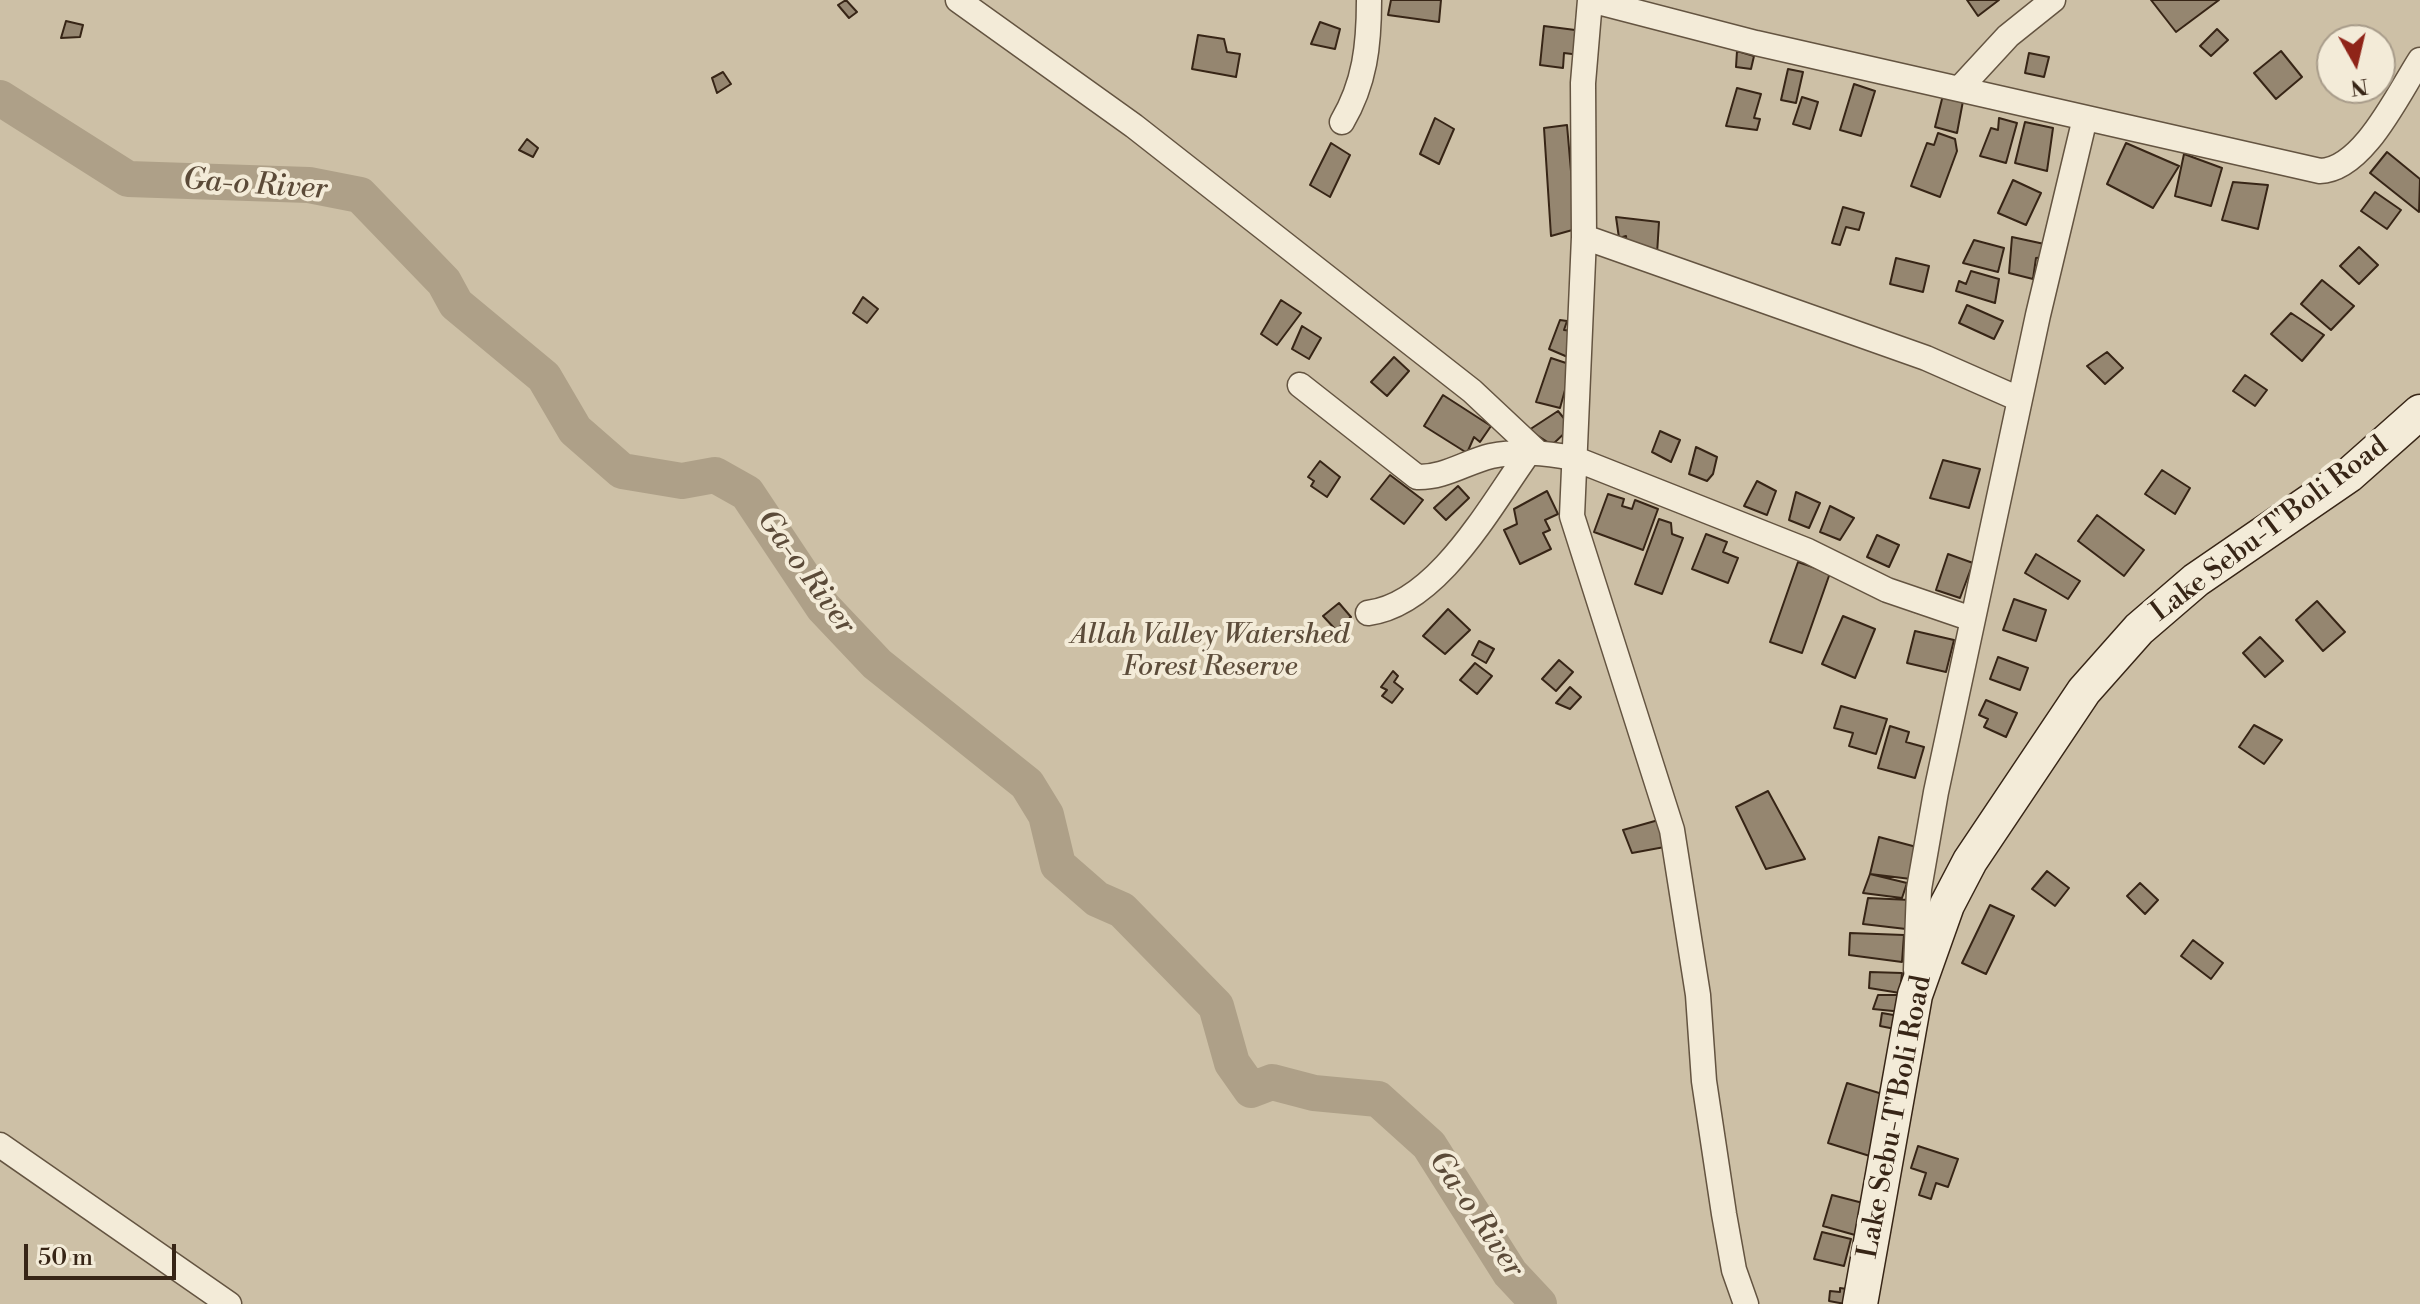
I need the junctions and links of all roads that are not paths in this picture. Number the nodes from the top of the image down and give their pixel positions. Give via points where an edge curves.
1 (958, 0) edge
2 (1369, 0) edge
3 (1590, 0) edge
4 (2053, 0) edge
5 (2420, 60) edge
6 (1960, 88) junction
7 (2085, 118) junction
8 (1342, 122) dead end
9 (1584, 237) junction
10 (1300, 385) dead end
11 (2019, 399) junction
12 (2420, 412) edge
13 (1532, 452) junction
14 (1573, 458) junction
15 (1368, 613) dead end
16 (1972, 619) junction
17 (1915, 995) junction
18 (0, 1145) edge
19 (229, 1304) edge
20 (1746, 1304) edge
21 (1860, 1304) edge

1 - 13 street via 1134,126 1472,391
2 - 8 street via 1364,69 1356,99
3 - 6 street
3 - 9 street via 1583,83
4 - 6 street via 2008,36
5 - 7 street via 2359,153 2331,171
6 - 7 street
7 - 11 street
9 - 11 street via 1926,358
9 - 14 street
10 - 13 street via 1417,477 1490,456
11 - 16 street
12 - 17 main road, Lake Sebu-T'Boli Road via 2349,475 2196,580 2139,629 2084,691 1970,861 1947,905
13 - 14 street
13 - 15 street via 1436,576 1400,604
14 - 16 street via 1808,551 1887,590
14 - 20 street via 1574,530 1672,830 1724,1214
16 - 17 street via 1919,889
17 - 21 main road, Lake Sebu-T'Boli Road
18 - 19 street

